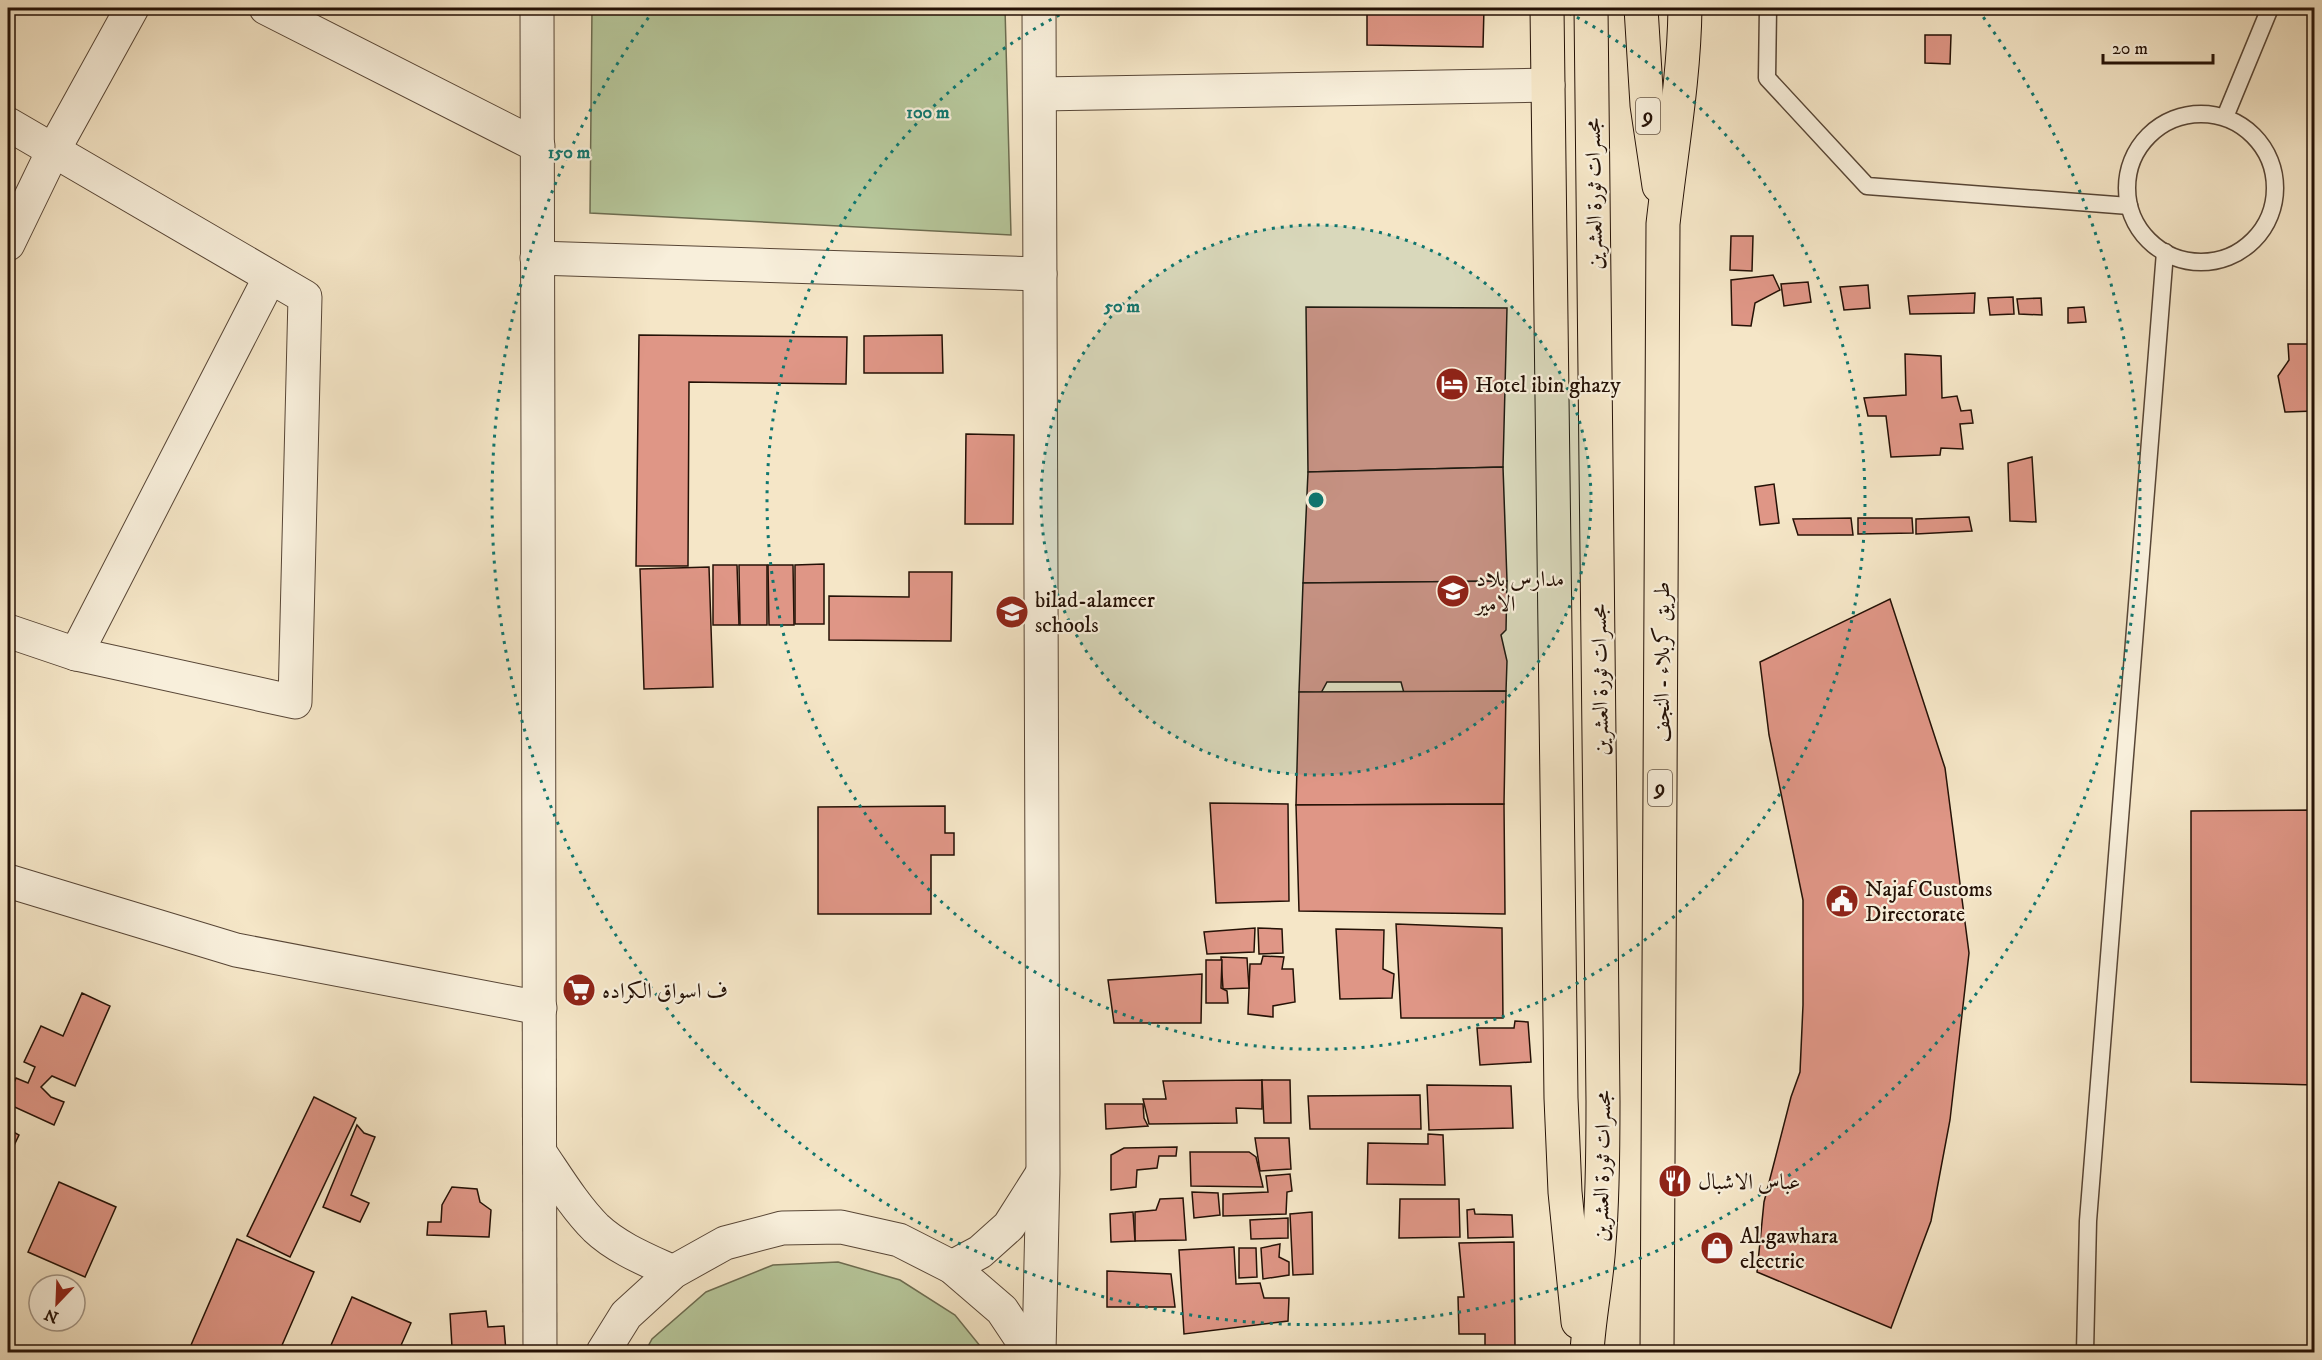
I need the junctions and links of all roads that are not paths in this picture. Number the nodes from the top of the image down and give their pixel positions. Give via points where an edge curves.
1 (132, 8) edge
2 (266, 8) edge
3 (537, 8) edge
4 (1039, 8) edge
5 (1547, 8) edge
6 (1591, 8) edge
7 (1641, 8) edge
8 (1685, 8) edge
9 (1768, 8) edge
10 (2270, 8) edge
11 (1548, 85) junction
12 (1040, 94) junction
13 (2225, 117) junction
14 (8, 124) edge
15 (538, 146) junction
16 (53, 151) junction
17 (2129, 206) junction
18 (1663, 224) junction
19 (8, 244) edge
20 (2165, 252) junction
21 (537, 258) junction
22 (1040, 274) junction
23 (270, 277) junction
24 (8, 631) edge
25 (76, 654) junction
26 (8, 880) edge
27 (540, 1008) junction
28 (541, 1154) junction
29 (1043, 1173) junction
30 (952, 1267) junction
31 (673, 1272) junction
32 (540, 1353) edge
33 (603, 1353) edge
34 (1030, 1353) edge
35 (1039, 1353) edge
36 (1580, 1353) edge
37 (1587, 1353) edge
38 (1657, 1353) edge
39 (2085, 1353) edge

1 - 16 street
2 - 15 street
3 - 15 street
4 - 12 street
5 - 11 highway
6 - 37 highway, مجسرات ثورة العشرين via 1603,1101 1599,1242
7 - 18 highway, 9 via 1647,105
8 - 18 highway via 1680,107
9 - 17 lane via 1767,78 1867,186
10 - 13 lane
11 - 12 street
11 - 36 highway via 1561,1098
12 - 22 street
13 - 17 lane via 2180,117 2159,126 2143,142 2132,162 2127,184
13 - 20 lane via 2247,129 2264,147 2274,170 2276,194 2270,218 2256,239 2236,254 2213,261 2188,261
14 - 16 street
15 - 21 street
16 - 19 street
16 - 23 street
17 - 20 lane via 2137,225
18 - 38 highway, طريق کربلاء - النجف / 9
20 - 39 lane via 2088,1221
21 - 22 street
21 - 27 street
22 - 29 street
23 - 25 street
23 - 25 street via 305,297 295,702
24 - 25 street
26 - 27 street via 236,950
27 - 28 street
28 - 31 street via 597,1229
28 - 32 street
29 - 30 street via 1010,1226 980,1252
29 - 35 street
30 - 31 street via 899,1240 841,1227 782,1228 725,1243
30 - 34 street via 1002,1310
31 - 33 street via 626,1315

